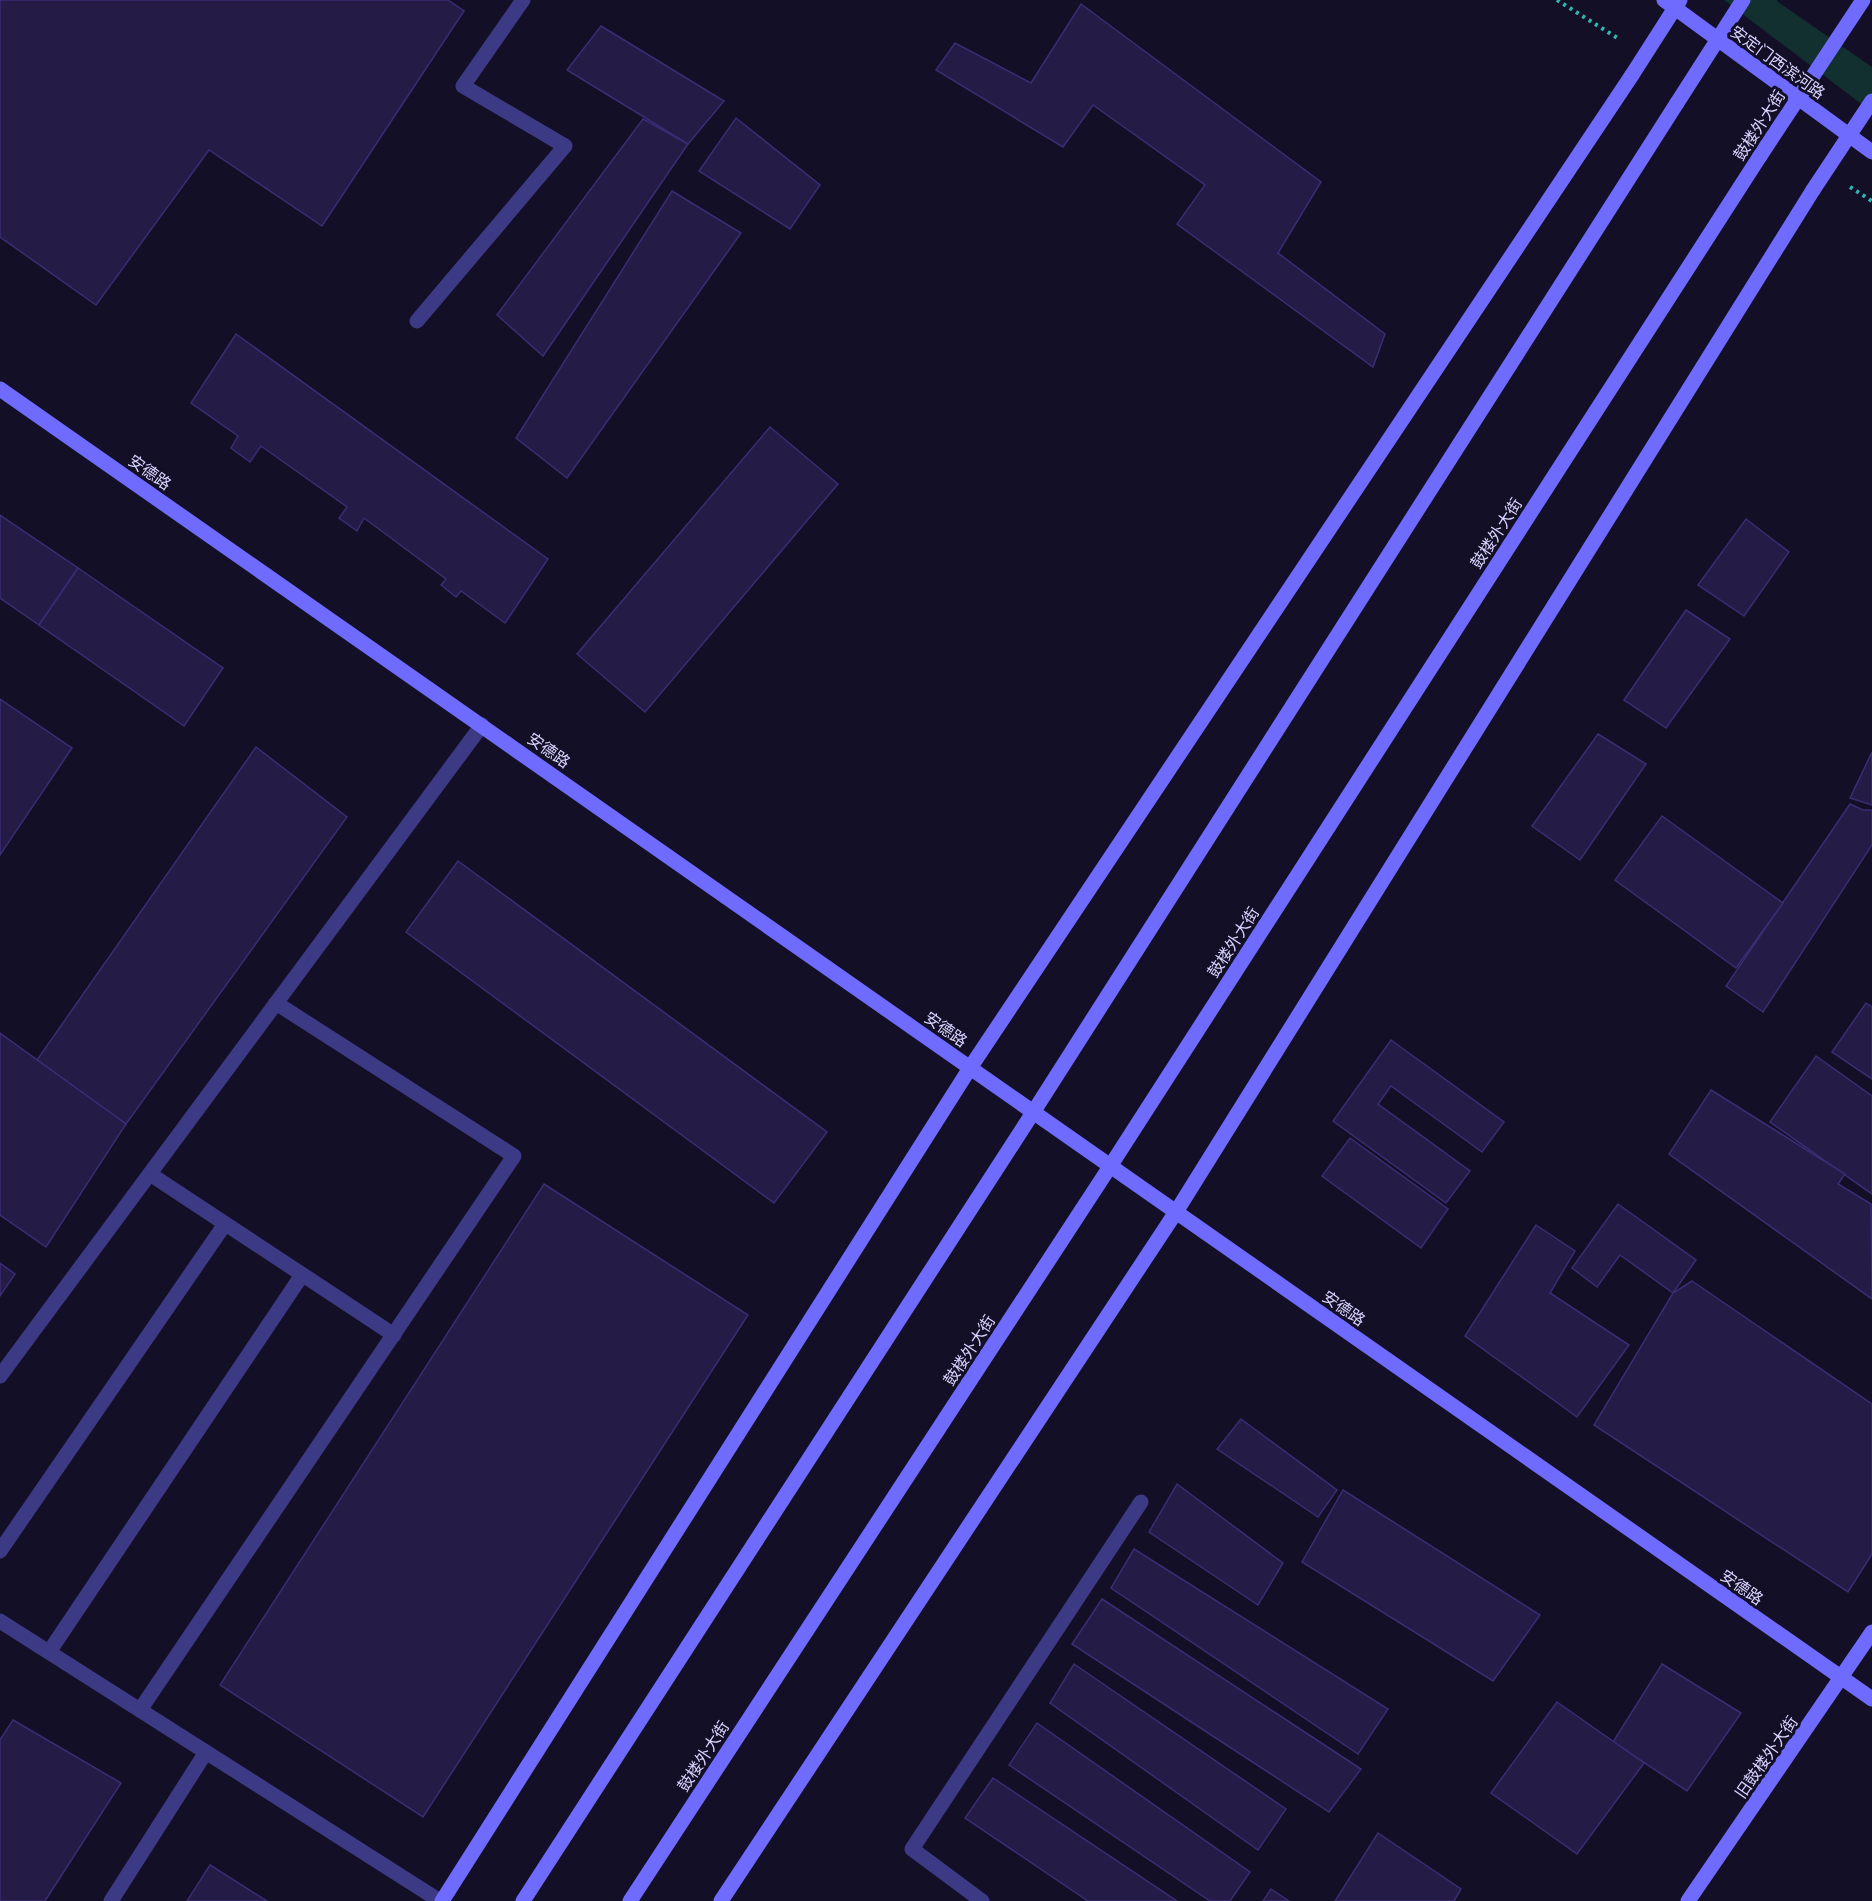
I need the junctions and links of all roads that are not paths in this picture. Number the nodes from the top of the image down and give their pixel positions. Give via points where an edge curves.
1 (523, 0) edge
2 (1664, 0) edge
3 (1680, 0) edge
4 (1743, 0) edge
5 (1863, 0) edge
6 (1872, 101) edge
7 (1872, 152) edge
8 (417, 321) dead end
9 (0, 389) edge
10 (482, 724) junction
11 (276, 1003) junction
12 (970, 1068) junction
13 (1034, 1111) junction
14 (1111, 1165) junction
15 (150, 1174) junction
16 (1176, 1212) junction
17 (225, 1224) junction
18 (302, 1275) junction
19 (394, 1335) junction
20 (0, 1376) edge
21 (1141, 1502) dead end
22 (0, 1551) edge
23 (0, 1621) edge
24 (1872, 1632) edge
25 (49, 1652) junction
26 (1842, 1678) junction
27 (1872, 1699) edge
28 (140, 1710) junction
29 (206, 1752) junction
30 (963, 1895) edge
31 (111, 1901) edge
32 (441, 1901) edge
33 (523, 1901) edge
34 (630, 1901) edge
35 (721, 1901) edge
36 (982, 1901) edge
37 (1688, 1901) edge

1 - 8 lane via 463,86 565,146
2 - 7 street, 安定门西滨河路
3 - 12 street, bridge
4 - 13 street, bridge
5 - 14 street, 鼓楼外大街, bridge
6 - 16 street, bridge
9 - 10 street, 安德路
10 - 11 lane
10 - 12 street, 安德路
11 - 15 lane
11 - 19 lane via 514,1156
12 - 13 street, 安德路
12 - 32 street
13 - 14 street, 安德路
13 - 33 street
14 - 16 street, 安德路
14 - 34 street, 鼓楼外大街
15 - 17 lane
15 - 20 lane
16 - 26 street, 安德路
16 - 35 street
17 - 18 lane
17 - 22 lane
18 - 19 lane
18 - 25 lane
19 - 28 lane
21 - 30 lane via 912,1849
23 - 25 lane
24 - 26 street, 旧鼓楼外大街
25 - 28 lane
26 - 27 street, 安德路
26 - 37 street, 旧鼓楼外大街
28 - 29 lane
29 - 31 lane
29 - 32 lane
30 - 36 lane

